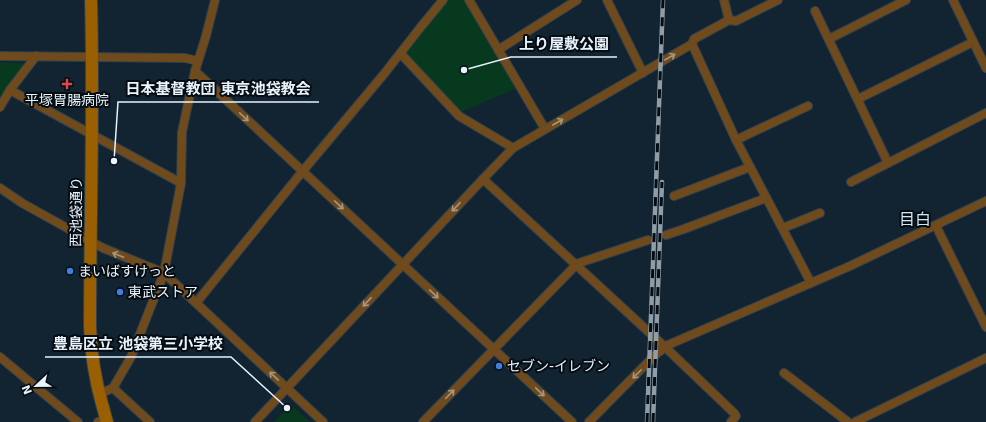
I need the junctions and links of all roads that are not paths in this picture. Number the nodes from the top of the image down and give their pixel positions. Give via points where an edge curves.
1 (91, 0) edge
2 (215, 0) edge
3 (444, 0) edge
4 (469, 0) edge
5 (577, 0) edge
6 (607, 0) edge
7 (724, 0) edge
8 (778, 0) edge
9 (906, 0) edge
10 (953, 0) edge
11 (815, 11) dead end
12 (729, 20) junction
13 (829, 39) junction
14 (974, 42) junction
15 (692, 44) junction
16 (498, 50) junction
17 (401, 54) junction
18 (0, 56) edge
19 (36, 56) junction
20 (92, 57) junction
21 (198, 61) junction
22 (985, 63) edge
23 (195, 71) junction
24 (643, 73) junction
25 (10, 90) junction
26 (858, 99) junction
27 (808, 106) dead end
28 (0, 107) edge
29 (986, 113) edge
30 (545, 129) junction
31 (92, 134) junction
32 (736, 140) junction
33 (513, 148) junction
34 (888, 163) junction
35 (750, 167) junction
36 (302, 172) junction
37 (483, 179) junction
38 (851, 182) dead end
39 (181, 183) junction
40 (0, 188) edge
41 (674, 196) dead end
42 (766, 198) junction
43 (986, 201) edge
44 (820, 213) dead end
45 (936, 226) junction
46 (783, 228) junction
47 (666, 235) dead end
48 (648, 240) dead end
49 (91, 242) junction
50 (403, 264) junction
51 (576, 265) junction
52 (164, 273) junction
53 (811, 283) junction
54 (196, 303) junction
55 (986, 326) edge
56 (665, 347) junction
57 (494, 349) junction
58 (0, 357) edge
59 (986, 358) edge
60 (784, 373) dead end
61 (113, 388) junction
62 (287, 388) junction
63 (99, 394) junction
64 (104, 421) edge
65 (78, 422) edge
66 (150, 422) edge
67 (255, 422) edge
68 (323, 422) edge
69 (423, 422) edge
70 (572, 422) edge
71 (589, 422) edge
72 (731, 422) edge
73 (848, 422) edge
74 (855, 422) edge

1 - 20 main road, 西池袋通り
2 - 21 street
3 - 17 street
4 - 16 street
5 - 16 street
6 - 24 street
7 - 12 street
8 - 12 street via 736,21
9 - 13 street
10 - 14 street
11 - 13 street
12 - 15 street via 694,39
13 - 26 street
14 - 22 street
14 - 26 street
24 -> 15 street
15 - 32 street
16 - 30 street
17 - 33 street via 459,116
17 - 36 street
18 - 19 street
19 - 20 street
19 - 25 street
20 - 21 street via 185,58
20 - 31 main road, 西池袋通り
21 - 23 street
23 -> 36 street
23 - 39 street via 182,132
30 -> 24 street
25 - 28 street
25 - 31 street
26 - 34 street
27 - 32 street
29 - 34 street
30 - 33 street
31 - 39 street
31 - 49 main road, 西池袋通り
32 - 35 street
33 - 37 street
34 - 38 street
35 - 41 street
35 - 42 street
36 -> 50 street
36 - 54 street
37 -> 50 street
37 - 51 street
39 - 52 street
40 - 49 street
42 - 46 street
42 - 47 street
43 - 45 street
44 - 46 street
45 - 53 street
45 - 55 street
46 - 53 street
48 - 51 street
52 -> 49 street
49 - 63 main road, 西池袋通り via 91,351
50 -> 57 street
50 -> 62 street
51 - 56 street
51 - 57 street
52 - 54 street
52 - 61 street via 131,357
53 - 56 street
62 -> 54 street
56 -> 71 street
56 - 72 street via 734,413 736,416
69 -> 57 street
57 -> 70 street
58 - 65 street
59 - 74 street
60 - 73 street
61 - 63 street
61 - 66 street
62 - 67 street
62 - 68 street
63 - 64 main road, 西池袋通り

